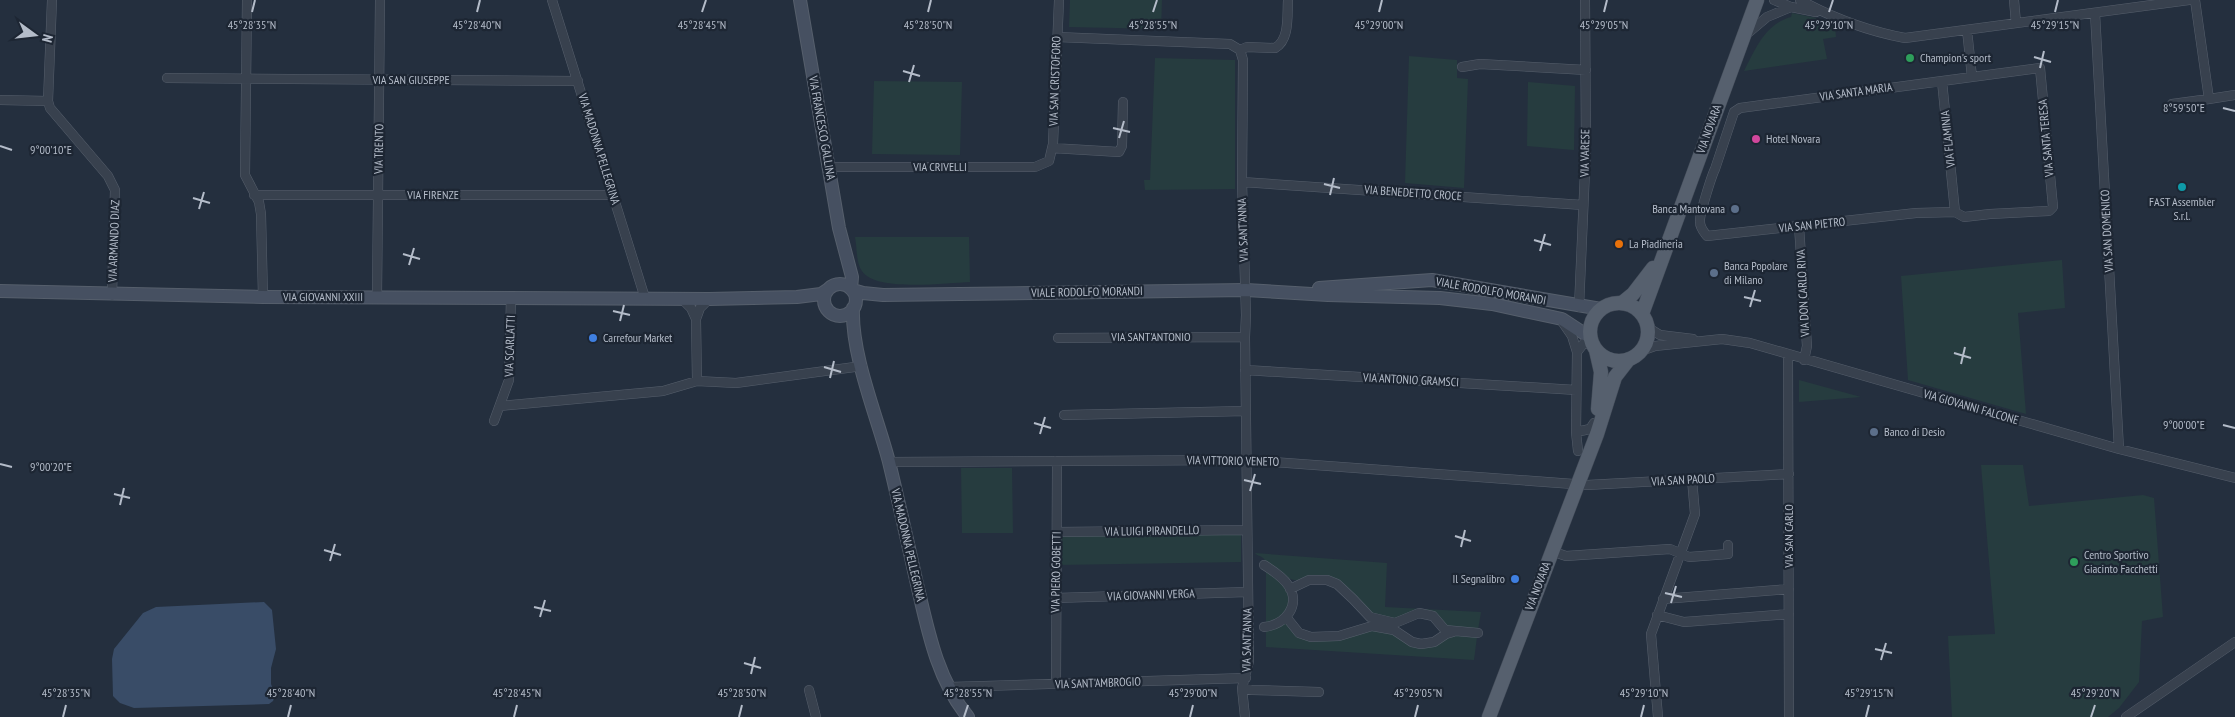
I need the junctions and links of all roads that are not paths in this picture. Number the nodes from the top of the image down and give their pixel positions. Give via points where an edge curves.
1 (52, 0) edge
2 (247, 0) edge
3 (380, 0) edge
4 (552, 0) edge
5 (800, 0) edge
6 (1059, 0) edge
7 (1288, 0) edge
8 (1585, 0) edge
9 (1757, 0) edge
10 (1774, 0) edge
11 (1800, 0) edge
12 (2014, 0) edge
13 (2189, 0) edge
14 (2196, 0) edge
15 (1790, 7) junction
16 (1824, 13) junction
17 (2095, 14) junction
18 (2016, 23) junction
19 (1967, 30) junction
20 (1057, 37) junction
21 (1742, 41) junction
22 (1240, 50) junction
23 (1462, 67) dead end
24 (2040, 68) joint
25 (1586, 70) junction
26 (1972, 77) junction
27 (167, 78) dead end
28 (245, 79) junction
29 (380, 80) junction
30 (578, 81) junction
31 (1942, 81) junction
32 (2235, 95) edge
33 (2209, 99) junction
34 (0, 100) edge
35 (48, 101) junction
36 (1123, 102) dead end
37 (2172, 104) dead end
38 (1052, 148) junction
39 (1049, 161) joint
40 (1695, 166) junction
41 (829, 167) junction
42 (1710, 177) junction
43 (1242, 182) junction
44 (254, 195) junction
45 (379, 195) junction
46 (612, 195) junction
47 (1583, 205) junction
48 (2053, 208) joint
49 (1955, 212) junction
50 (1799, 226) junction
51 (846, 256) junction
52 (1662, 258) junction
53 (829, 288) junction
54 (852, 289) junction
55 (1246, 290) junction
56 (1290, 291) junction
57 (0, 292) edge
58 (112, 295) junction
59 (883, 295) junction
60 (263, 297) junction
61 (377, 297) junction
62 (797, 297) junction
63 (511, 298) junction
64 (646, 298) junction
65 (681, 298) junction
66 (709, 299) junction
67 (1622, 303) junction
68 (854, 306) junction
69 (1579, 307) junction
70 (826, 309) junction
71 (1601, 309) junction
72 (1642, 314) junction
73 (838, 316) junction
74 (1553, 317) junction
75 (696, 319) junction
76 (1647, 328) junction
77 (856, 336) junction
78 (1245, 336) junction
79 (1058, 338) dead end
80 (1708, 340) junction
81 (1593, 344) junction
82 (1577, 352) junction
83 (1635, 355) junction
84 (1788, 355) junction
85 (1804, 360) junction
86 (862, 366) junction
87 (1245, 370) junction
88 (697, 381) junction
89 (1576, 390) junction
90 (500, 406) junction
91 (1246, 411) junction
92 (1064, 414) dead end
93 (494, 421) dead end
94 (1594, 424) junction
95 (1576, 432) junction
96 (2119, 449) junction
97 (1583, 453) junction
98 (1247, 460) junction
99 (1055, 461) junction
100 (888, 462) junction
101 (1789, 474) junction
102 (2235, 478) edge
103 (1692, 479) junction
104 (1577, 485) junction
105 (1247, 530) junction
106 (1057, 532) junction
107 (1728, 545) dead end
108 (1551, 551) junction
109 (1680, 553) junction
110 (1264, 565) dead end
111 (1290, 589) junction
112 (1789, 589) junction
113 (1247, 592) junction
114 (1056, 598) junction
115 (1663, 600) junction
116 (1363, 611) junction
117 (1789, 614) junction
118 (1657, 615) junction
119 (1287, 618) junction
120 (1264, 627) dead end
121 (1357, 631) junction
122 (1456, 632) junction
123 (1478, 632) dead end
124 (2235, 642) edge
125 (1246, 678) junction
126 (1056, 684) junction
127 (949, 687) junction
128 (1242, 688) junction
129 (809, 690) dead end
130 (1319, 692) dead end
131 (816, 717) edge
132 (968, 717) edge
133 (1245, 717) edge
134 (1489, 717) edge
135 (1658, 717) edge
136 (1789, 717) edge
137 (2126, 717) edge

1 - 35 street
2 - 28 street
3 - 29 street, VIA TRENTO
4 - 30 street, VIA MADONNA PELLEGRINA
5 - 41 street, VIA FRANCESCO GALLINA
6 - 20 street, VIA SAN CRISTOFORO
7 - 22 street via 1282,41 1274,48 1247,47
8 - 25 street, VIA VARESE
9 - 21 main road, VIA NOVARA
10 - 15 street
11 - 16 street
12 - 18 street
13 - 17 street
14 - 33 street
15 - 16 street
15 - 21 street via 1754,26
16 - 19 street via 1872,31 1905,38
17 - 18 street
17 - 96 street, VIA SAN DOMENICO
18 - 19 street
19 - 26 street
20 - 22 street via 1230,44
20 - 38 street, VIA SAN CRISTOFORO
21 - 40 main road, VIA NOVARA
22 - 43 street, VIA SANT'ANNA via 1244,60
23 - 25 street via 1480,64
24 - 26 street, VIA SANTA MARIA
24 - 48 street, VIA SANTA TERESA
25 - 47 street, VIA VARESE
26 - 31 street, VIA SANTA MARIA
27 - 28 street, VIA SAN GIUSEPPE
28 - 29 street, VIA SAN GIUSEPPE
28 - 44 street via 246,175
29 - 30 street, VIA SAN GIUSEPPE
29 - 45 street, VIA TRENTO
30 - 46 street, VIA MADONNA PELLEGRINA
31 - 42 street, VIA SANTA MARIA via 1740,108 1734,112
31 - 49 street, VIA FLAMINIA
32 - 33 street
33 - 37 street
34 - 35 street
35 - 58 street, VIA ARMANDO DIAZ via 55,115 108,176 116,190
36 - 38 street via 1122,146 1119,152
38 - 39 street, VIA SAN CRISTOFORO
39 - 41 street, VIA CRIVELLI via 1035,168
40 - 42 street via 1704,169
40 - 52 main road, VIA NOVARA
41 - 51 street, VIA FRANCESCO GALLINA
42 - 50 street, VIA SAN PIETRO via 1700,216 1700,224 1707,236
43 - 47 street, VIA BENEDETTO CROCE
43 - 55 street, VIA SANT'ANNA
44 - 45 street, VIA FIRENZE
44 - 60 street via 261,214
45 - 46 street, VIA FIRENZE
45 - 61 street, VIA TRENTO
46 - 64 street, VIA MADONNA PELLEGRINA
47 - 69 street, VIA VARESE
48 - 49 street, VIA SAN PIETRO via 2049,211 1964,217
49 - 50 street, VIA SAN PIETRO
50 - 85 street, VIA DON CARLO RIVA via 1807,346
51 - 53 street via 840,275
51 - 54 street, VIA FRANCESCO GALLINA
52 - 67 main road, VIA NOVARA
52 - 72 main road, VIA NOVARA
53 - 54 street via 840,284
53 - 62 street via 821,294
53 - 70 street via 824,299
54 - 59 street, VIALE RODOLFO MORANDI
54 - 68 street
55 - 56 street, VIALE RODOLFO MORANDI
55 - 59 street, VIALE RODOLFO MORANDI
55 - 78 street, VIA SANT'ANNA
56 - 69 street, VIALE RODOLFO MORANDI via 1432,280
56 - 74 street, VIALE RODOLFO MORANDI via 1440,298 1492,304
57 - 58 street, VIA GIOVANNI XXIII
58 - 60 street, VIA GIOVANNI XXIII
59 - 68 street, VIALE RODOLFO MORANDI
60 - 61 street, VIA GIOVANNI XXIII
61 - 63 street, VIA GIOVANNI XXIII
62 - 66 street
62 - 70 street
63 - 64 street, VIA GIOVANNI XXIII
63 - 90 street, VIA SCARLATTI via 511,366 507,392
64 - 65 street
65 - 66 street
65 - 75 street
66 - 75 street via 700,308
67 - 71 main road
67 - 72 main road
68 - 73 street via 845,315
68 - 77 street, VIA MADONNA PELLEGRINA
69 - 71 street, VIALE RODOLFO MORANDI
70 - 73 street
71 - 81 main road via 1592,322
72 - 76 main road
73 - 77 street, VIA MADONNA PELLEGRINA via 849,322
74 - 81 street, VIALE RODOLFO MORANDI via 1574,325
74 - 82 street via 1568,328
75 - 88 street
76 - 80 street, VIA GIOVANNI FALCONE via 1671,337
76 - 83 main road via 1645,344
77 - 86 street, VIA MADONNA PELLEGRINA
78 - 79 street, VIA SANT'ANTONIO
78 - 87 street, VIA SANT'ANNA
80 - 83 street, VIA GIOVANNI FALCONE via 1655,346
80 - 84 street, VIA GIOVANNI FALCONE via 1736,340
81 - 82 street via 1584,343
81 - 83 main road via 1612,360
81 - 94 main road, VIA NOVARA via 1600,361 1601,378
82 - 89 street
83 - 97 main road, VIA NOVARA via 1615,377 1597,434
84 - 85 street, VIA GIOVANNI FALCONE
84 - 101 street, VIA SAN CARLO
85 - 96 street, VIA GIOVANNI FALCONE
86 - 88 street via 736,383
86 - 100 street, VIA MADONNA PELLEGRINA
87 - 89 street, VIA ANTONIO GRAMSCI
87 - 91 street, VIA SANT'ANNA
88 - 90 street via 663,391
89 - 95 street
90 - 93 street, VIA SCARLATTI
91 - 92 street
91 - 98 street, VIA SANT'ANNA
94 - 95 street
94 - 97 main road, VIA NOVARA
95 - 97 street
96 - 102 street, VIA GIOVANNI FALCONE
97 - 104 main road, VIA NOVARA
98 - 99 street, VIA VITTORIO VENETO
98 - 104 street, VIA VITTORIO VENETO
98 - 105 street, VIA SANT'ANNA
99 - 100 street, VIA VITTORIO VENETO
99 - 106 street, VIA PIERO GOBETTI
100 - 127 street, VIA MADONNA PELLEGRINA via 929,634 938,666
101 - 103 street, VIA SAN PAOLO
101 - 112 street, VIA SAN CARLO
103 - 104 street, VIA SAN PAOLO
103 - 109 street via 1695,514
104 - 108 main road, VIA NOVARA
105 - 106 street, VIA LUIGI PIRANDELLO
105 - 113 street, VIA SANT'ANNA
106 - 114 street, VIA PIERO GOBETTI
107 - 109 street via 1728,554 1689,557
108 - 109 street via 1566,556 1670,550
108 - 134 main road, VIA NOVARA
109 - 115 street
110 - 111 street via 1279,575
111 - 116 street via 1309,580 1327,580 1337,584
111 - 119 street via 1292,602
112 - 115 street
112 - 117 street, VIA SAN CARLO
113 - 114 street, VIA GIOVANNI VERGA
113 - 125 street, VIA SANT'ANNA via 1249,661
114 - 126 street, VIA PIERO GOBETTI
115 - 118 street
116 - 121 street
116 - 122 street via 1370,617 1395,623 1419,613 1433,616 1441,627
117 - 118 street via 1684,622
117 - 136 street, VIA SAN CARLO
118 - 135 street via 1651,634
119 - 120 street via 1277,625
119 - 121 street via 1303,636 1339,636
121 - 122 street via 1372,626 1394,630 1421,644
122 - 123 street
124 - 137 street
125 - 126 street, VIA SANT'AMBROGIO
125 - 128 street, VIA SANT'ANNA
126 - 127 street, VIA SANT'AMBROGIO
127 - 132 street, VIA MADONNA PELLEGRINA
128 - 130 street, VIA SANT'ANNA
128 - 133 street, VIA SANT'ANNA
129 - 131 street

